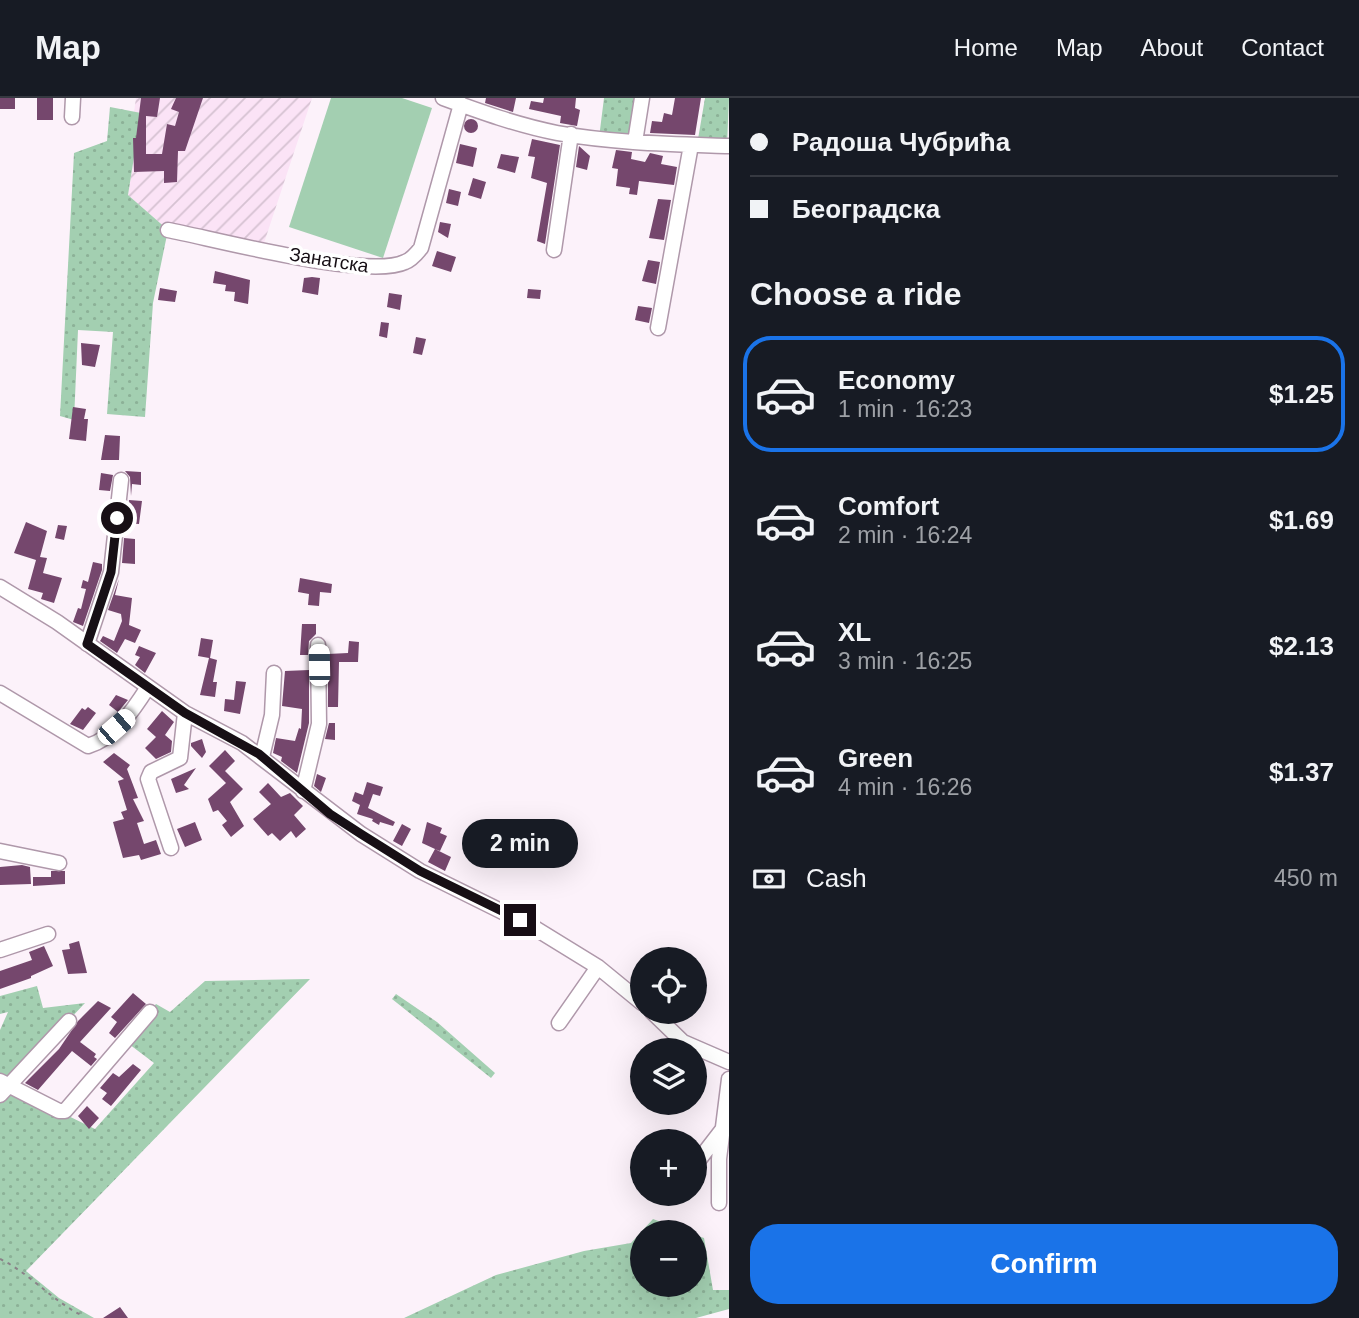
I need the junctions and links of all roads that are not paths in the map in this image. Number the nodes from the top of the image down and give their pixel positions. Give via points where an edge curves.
1 (73, 98) edge
2 (443, 98) edge
3 (642, 98) edge
4 (461, 104) junction
5 (72, 117) dead end
6 (571, 134) junction
7 (635, 142) junction
8 (691, 145) junction
9 (729, 145) edge
10 (168, 230) dead end
11 (554, 250) dead end
12 (658, 328) dead end
13 (121, 480) dead end
14 (0, 587) edge
15 (87, 644) junction
16 (318, 645) dead end
17 (274, 673) dead end
18 (148, 687) junction
19 (0, 694) edge
20 (185, 713) junction
21 (262, 757) junction
22 (303, 790) junction
23 (171, 848) dead end
24 (0, 851) edge
25 (59, 863) dead end
26 (48, 934) dead end
27 (0, 950) edge
28 (598, 967) junction
29 (630, 993) edge
30 (150, 1012) dead end
31 (69, 1021) dead end
32 (559, 1023) dead end
33 (664, 1024) edge
34 (729, 1062) edge
35 (729, 1079) edge
36 (2, 1087) edge
37 (722, 1129) junction
38 (707, 1149) edge
39 (719, 1203) dead end

1 - 5 street
2 - 4 street
3 - 7 street
4 - 6 street via 507,121
4 - 10 street, Занатска via 421,248 407,262 382,268 348,266
6 - 7 street
6 - 11 street
7 - 8 street
8 - 9 street
8 - 12 street
13 - 15 street via 111,572
14 - 15 street
15 - 18 street
16 - 22 street via 319,723
17 - 21 street via 272,715
18 - 19 street via 131,714 88,746
18 - 20 street
20 - 21 street
20 - 23 street via 180,758 151,772 148,779
21 - 22 street
22 - 28 street via 330,814 420,871 533,927
24 - 25 street
26 - 27 street
28 - 29 street
28 - 32 street
30 - 36 street via 65,1111
31 - 36 street
33 - 34 street via 683,1042
35 - 37 street
37 - 38 street
37 - 39 street

